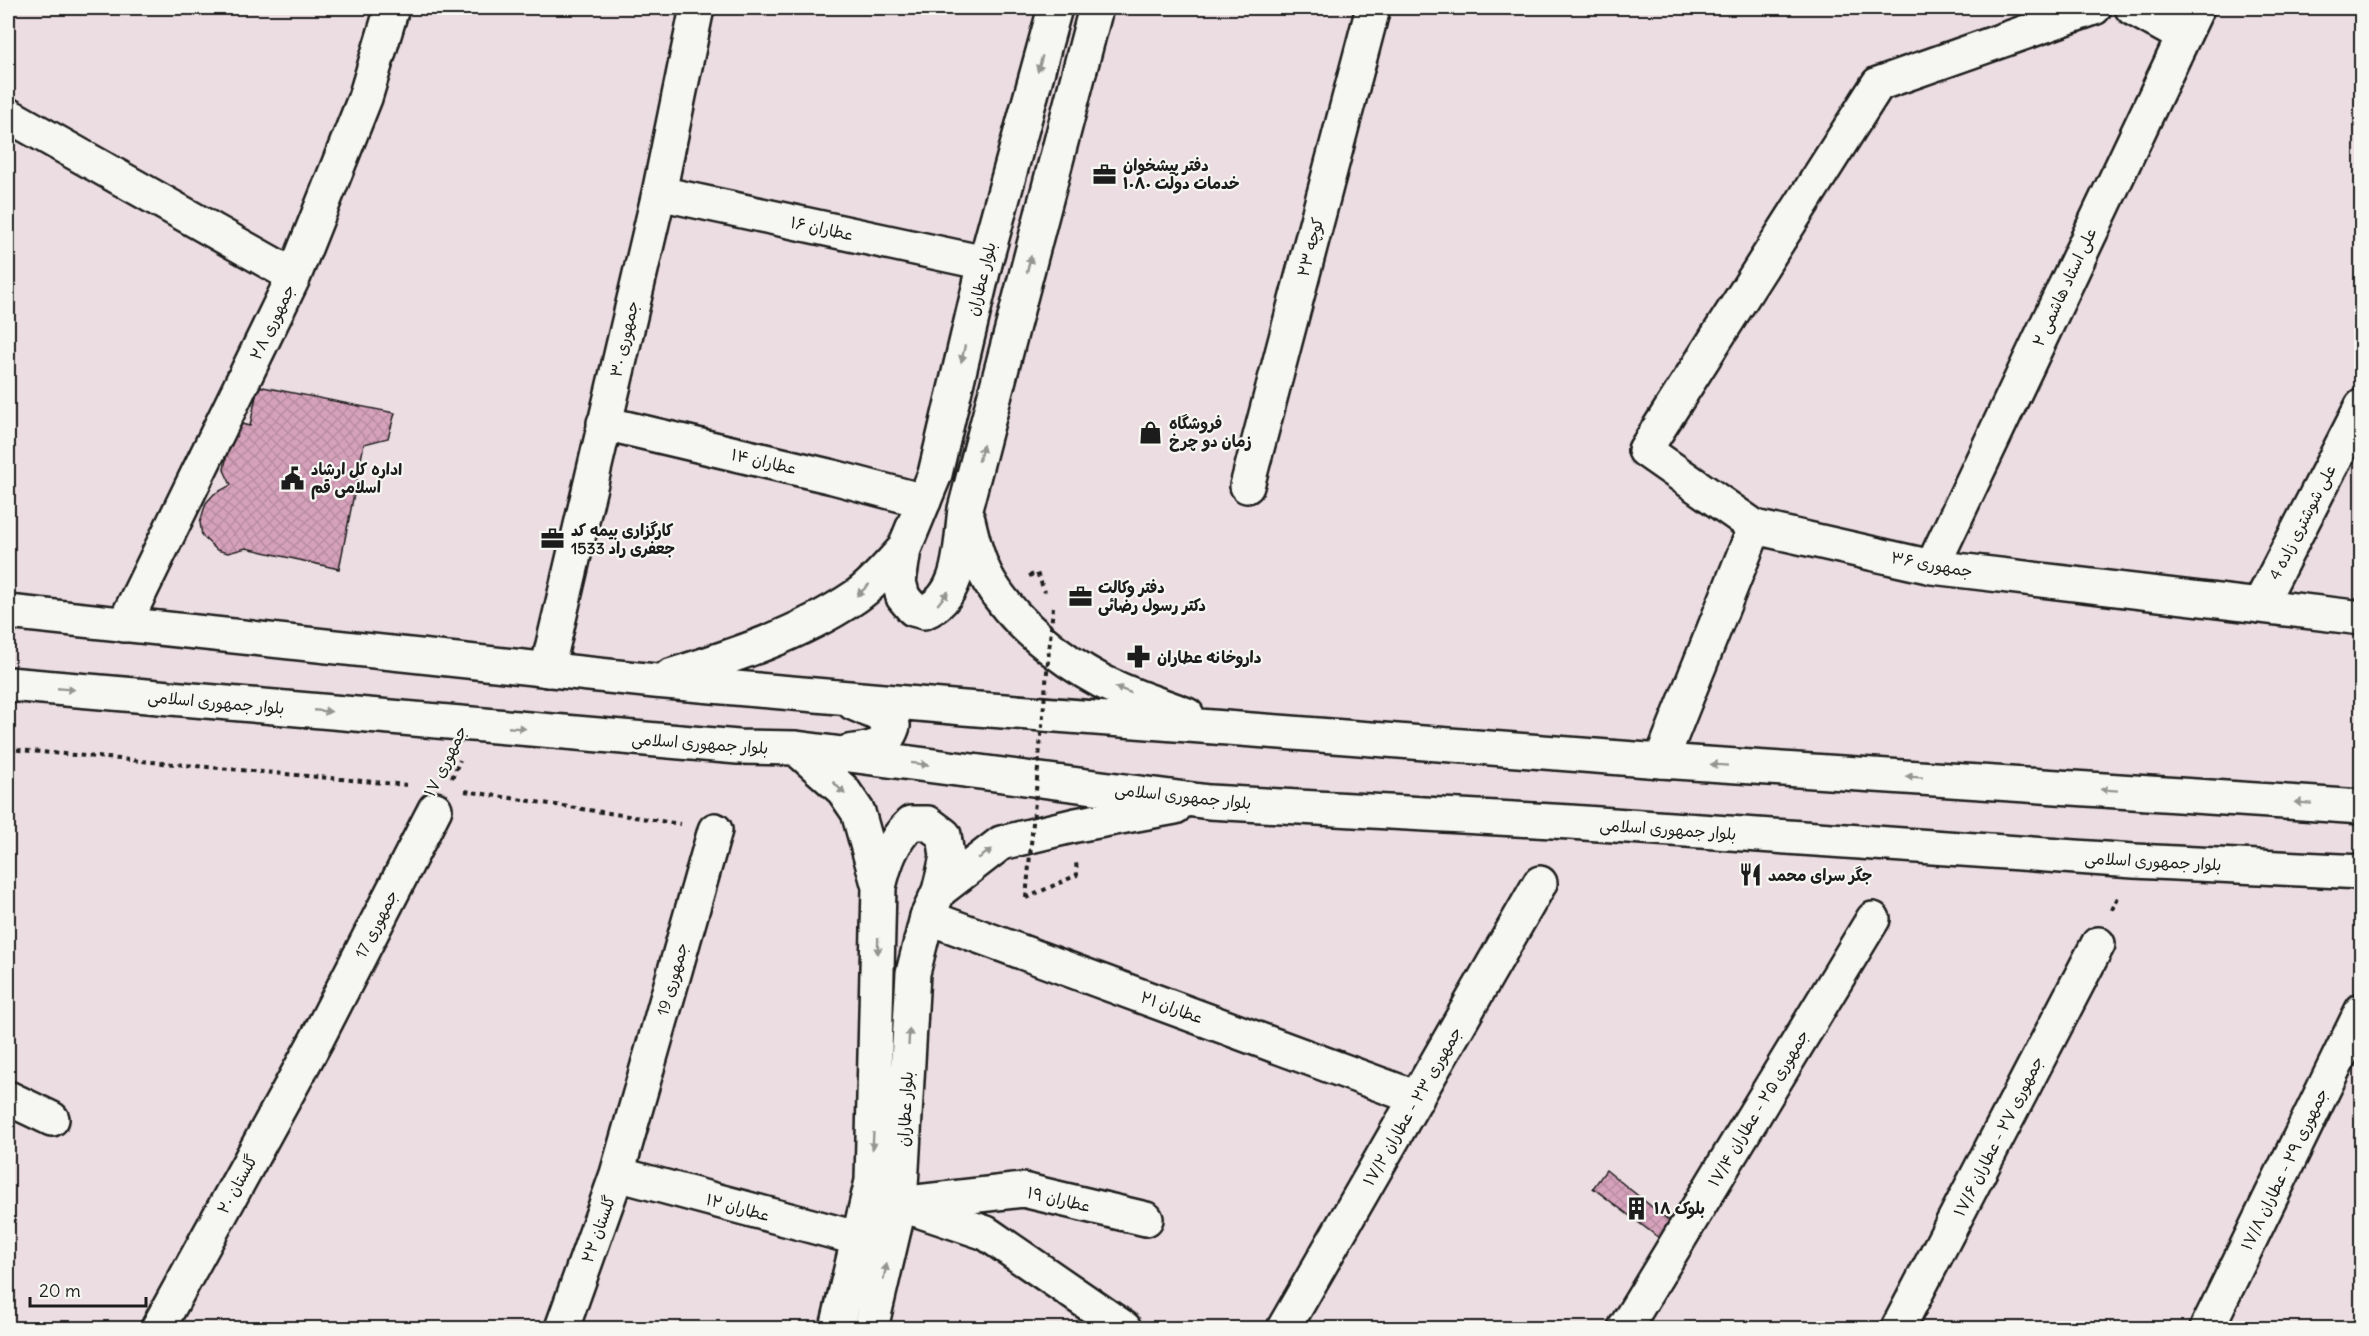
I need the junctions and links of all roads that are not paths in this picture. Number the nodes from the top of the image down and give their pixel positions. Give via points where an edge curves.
1 (392, 8) edge
2 (697, 8) edge
3 (1055, 8) edge
4 (1096, 8) edge
5 (1373, 8) edge
6 (2094, 8) edge
7 (2132, 8) edge
8 (2190, 22) edge
9 (8, 115) edge
10 (659, 193) junction
11 (985, 263) junction
12 (294, 276) junction
13 (2361, 406) edge
14 (604, 423) junction
15 (1247, 486) dead end
16 (924, 501) junction
17 (965, 509) junction
18 (1755, 527) junction
19 (904, 549) junction
20 (1932, 567) junction
21 (2259, 606) junction
22 (8, 612) edge
23 (2361, 618) edge
24 (124, 625) junction
25 (547, 670) junction
26 (655, 681) junction
27 (8, 684) edge
28 (838, 697) junction
29 (1217, 726) junction
30 (796, 748) junction
31 (835, 753) junction
32 (1661, 761) junction
33 (441, 799) road end
34 (1209, 802) junction
35 (2361, 807) edge
36 (715, 830) road end
37 (2360, 871) edge
38 (1540, 883) dead end
39 (879, 887) junction
40 (933, 904) junction
41 (1873, 919) dead end
42 (2098, 944) road end
43 (2361, 1010) edge
44 (317, 1039) joint
45 (8, 1098) edge
46 (1417, 1098) junction
47 (52, 1119) dead end
48 (630, 1128) joint
49 (617, 1174) junction
50 (900, 1204) junction
51 (1146, 1219) dead end
52 (860, 1239) junction
53 (158, 1329) edge
54 (562, 1329) edge
55 (837, 1329) edge
56 (871, 1329) edge
57 (1124, 1329) edge
58 (1284, 1329) edge
59 (1626, 1329) edge
60 (1898, 1329) edge
61 (2207, 1329) edge

1 - 12 street, جمهوری ۲۸ via 365,98
2 - 10 street, جمهوری ۳۰
3 -> 11 street, بلوار عطاران
17 -> 4 street
5 - 15 street, کوچه ۲۳
6 - 18 street via 1878,84 1645,450
7 - 8 street
8 - 20 street, علی استاد هاشمی ۲
9 - 12 street
10 - 11 street, عطاران ۱۶
10 - 14 street, جمهوری ۳۰
11 -> 16 street, بلوار عطاران via 935,474
12 - 24 street, جمهوری ۲۸
13 - 21 street, علی شوشتری زاده 4
14 - 16 street, عطاران ۱۴
14 - 25 street, جمهوری ۳۰
16 - 19 street, بلوار عطاران
19 -> 17 street via 899,582 903,597 913,609 924,612 935,608 953,583
29 -> 17 street via 1103,682 1045,642 1005,604 989,581 977,557
18 - 20 street, جمهوری ۳۶
18 - 32 street
19 -> 26 street via 856,597 788,634
20 - 21 street, جمهوری ۳۶
21 - 23 street, جمهوری ۳۶
22 - 24 street
24 - 25 street
25 - 26 street
26 - 28 street
27 -> 30 street, بلوار جمهوری اسلامی via 738,747
28 - 29 street
28 - 31 street via 883,716 893,726 890,737 880,747
29 - 32 street
30 - 31 street, بلوار جمهوری اسلامی
30 -> 39 street via 843,790 858,812
31 -> 34 street, بلوار جمهوری اسلامی
35 -> 32 street
33 - 44 street, جمهوری 17
34 - 37 street, بلوار جمهوری اسلامی via 1570,822 2134,861
40 -> 34 street via 1001,843
36 - 48 street, جمهوری 19
38 - 46 street, جمهوری ۲۳ - عطاران ۱۷/۲
39 - 40 street, بلوار عطاران via 887,858 900,833 911,823 928,823 944,835 947,856
39 -> 52 street, بلوار عطاران via 872,1181
40 - 46 street, عطاران ۲۱
50 -> 40 street, بلوار عطاران via 913,973
41 - 59 street, جمهوری ۲۵ - عطاران ۱۷/۴
42 - 60 street, جمهوری ۲۷ - عطاران ۱۷/۶
43 - 61 street, جمهوری ۲۹ - عطاران ۱۷/۸
44 - 53 street, گلستان ۲۰
45 - 47 street
46 - 58 street, جمهوری ۲۳ - عطاران ۱۷/۲
48 - 49 street, گلستان ۲۲
49 - 52 street, عطاران ۱۲
49 - 54 street, گلستان ۲۲
50 - 51 street, عطاران ۱۹ via 1023,1190
56 -> 50 street, بلوار عطاران
50 - 57 street via 986,1233
52 - 55 street, بلوار عطاران

